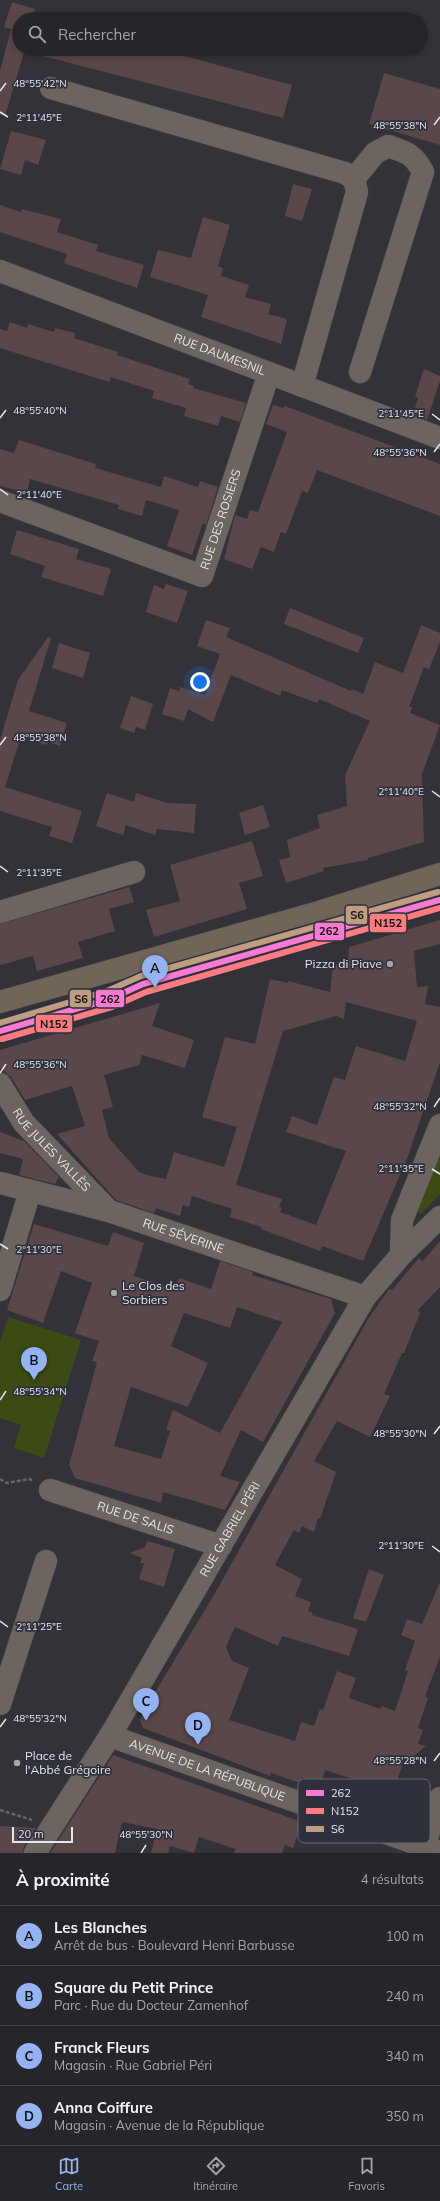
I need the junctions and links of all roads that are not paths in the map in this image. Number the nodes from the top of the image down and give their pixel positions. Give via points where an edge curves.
1 (51, 88) dead end
2 (354, 179) junction
3 (0, 271) edge
4 (360, 372) dead end
5 (269, 373) junction
6 (302, 386) junction
7 (440, 438) edge
8 (0, 501) edge
9 (134, 872) dead end
10 (440, 874) edge
11 (440, 900) edge
12 (0, 912) edge
13 (0, 1002) edge
14 (0, 1031) edge
15 (0, 1084) edge
16 (440, 1125) edge
17 (0, 1182) edge
18 (30, 1191) junction
19 (109, 1211) junction
20 (440, 1217) edge
21 (401, 1255) junction
22 (0, 1290) edge
23 (365, 1297) junction
24 (50, 1490) road end
25 (221, 1546) junction
26 (46, 1561) dead end
27 (0, 1704) edge
28 (110, 1736) junction
29 (440, 1798) edge
30 (298, 1804) edge
31 (407, 1843) edge
32 (429, 1851) edge
33 (35, 1853) edge

1 - 2 street via 345,173
2 - 4 street via 375,153 388,146 406,152 418,160 423,172
2 - 6 street via 357,192
3 - 5 street, RUE DAUMESNIL
5 - 6 street, RUE DAUMESNIL
5 - 8 street, RUE DES ROSIERS via 202,576
6 - 7 street, RUE DAUMESNIL
9 - 12 street
10 - 13 main road via 319,912
11 - 14 main road via 144,984 110,998
15 - 19 street, RUE JULES VALLÈS via 24,1123
16 - 21 street via 402,1220
17 - 18 street, RUE SÉVERINE
18 - 19 street, RUE SÉVERINE
18 - 22 street
19 - 23 street, RUE SÉVERINE
20 - 21 street, RUE GABRIEL PÉRI
21 - 23 street, RUE GABRIEL PÉRI
23 - 25 street, RUE GABRIEL PÉRI
24 - 25 street, RUE DE SALIS
25 - 28 street, RUE GABRIEL PÉRI
26 - 27 street
28 - 30 street, AVENUE DE LA RÉPUBLIQUE
28 - 33 street, RUE GABRIEL PÉRI
29 - 32 street
31 - 32 street, AVENUE DE LA RÉPUBLIQUE

